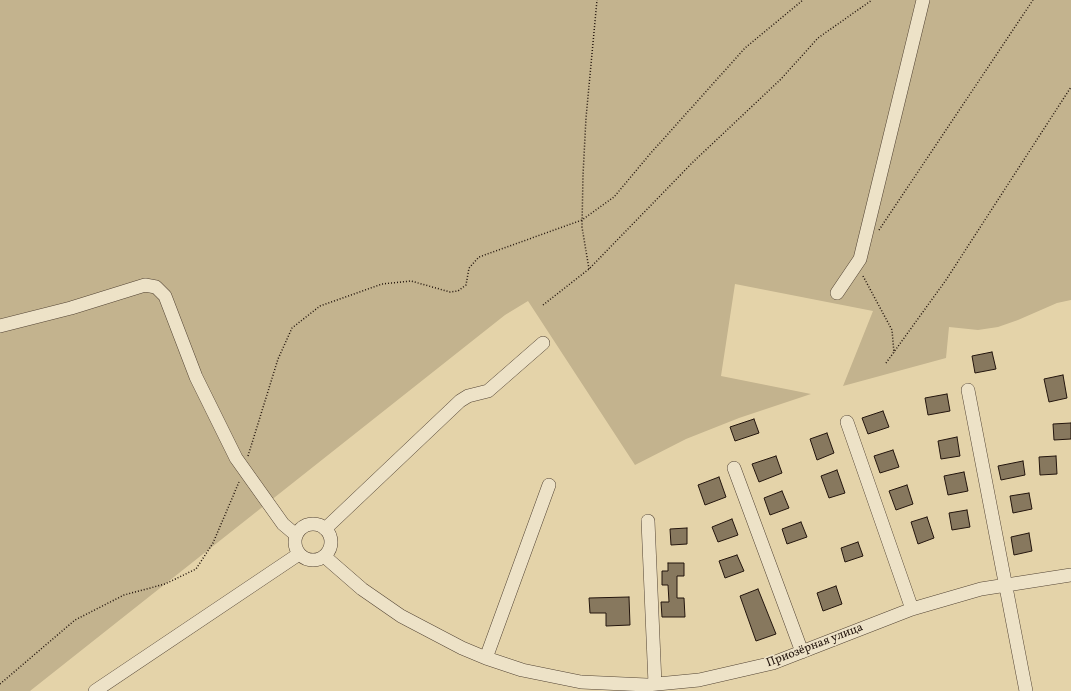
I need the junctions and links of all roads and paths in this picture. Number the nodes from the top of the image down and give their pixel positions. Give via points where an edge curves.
1 (597, 0) edge
2 (803, 0) edge
3 (872, 0) edge
4 (923, 0) edge
5 (1033, 0) edge
6 (1071, 87) edge
7 (582, 220) junction
8 (878, 233) dead end
9 (860, 259) junction
10 (589, 269) junction
11 (838, 293) dead end
12 (543, 305) dead end
13 (0, 326) edge
14 (543, 343) dead end
15 (894, 353) junction
16 (886, 363) dead end
17 (968, 390) dead end
18 (847, 422) dead end
19 (734, 468) dead end
20 (244, 470) junction
21 (549, 485) dead end
22 (648, 521) dead end
23 (325, 529) junction
24 (296, 535) junction
25 (299, 554) junction
26 (324, 556) junction
27 (1071, 575) edge
28 (1006, 585) junction
29 (912, 609) junction
30 (802, 652) junction
31 (486, 658) junction
32 (0, 684) edge
33 (655, 684) junction
34 (700, 686) edge
35 (95, 691) edge
36 (1026, 691) edge

1 - 7 path via 586,118
2 - 7 path via 745,48 614,197
3 - 10 path via 818,38
4 - 9 street
5 - 8 path
6 - 15 path via 946,280
7 - 10 path
7 - 20 path via 478,257 469,268 466,285 458,290 450,292 411,281 382,284 320,306 292,328 278,359
9 - 11 street
9 - 15 path via 862,275 892,330
10 - 12 path
13 - 20 street via 145,285 156,287 165,296 196,377
14 - 23 street via 488,391 468,396 460,401
15 - 16 path
17 - 28 street
18 - 29 street
19 - 30 street
20 - 24 street via 283,524
20 - 32 path via 213,543 196,569 165,584 124,594 75,620
21 - 31 street
22 - 33 street
23 - 24 street via 312,524 302,527
23 - 26 street via 331,543
24 - 25 street via 295,545
25 - 26 street via 311,560
25 - 35 street
26 - 31 street, Приозёрная улица via 362,589 400,616
27 - 28 street, Приозёрная улица
28 - 29 street, Приозёрная улица via 982,589
28 - 36 street
29 - 30 street, Приозёрная улица
30 - 34 street, Приозёрная улица
31 - 33 street, Приозёрная улица via 522,670 581,682
33 - 34 street, Приозёрная улица

